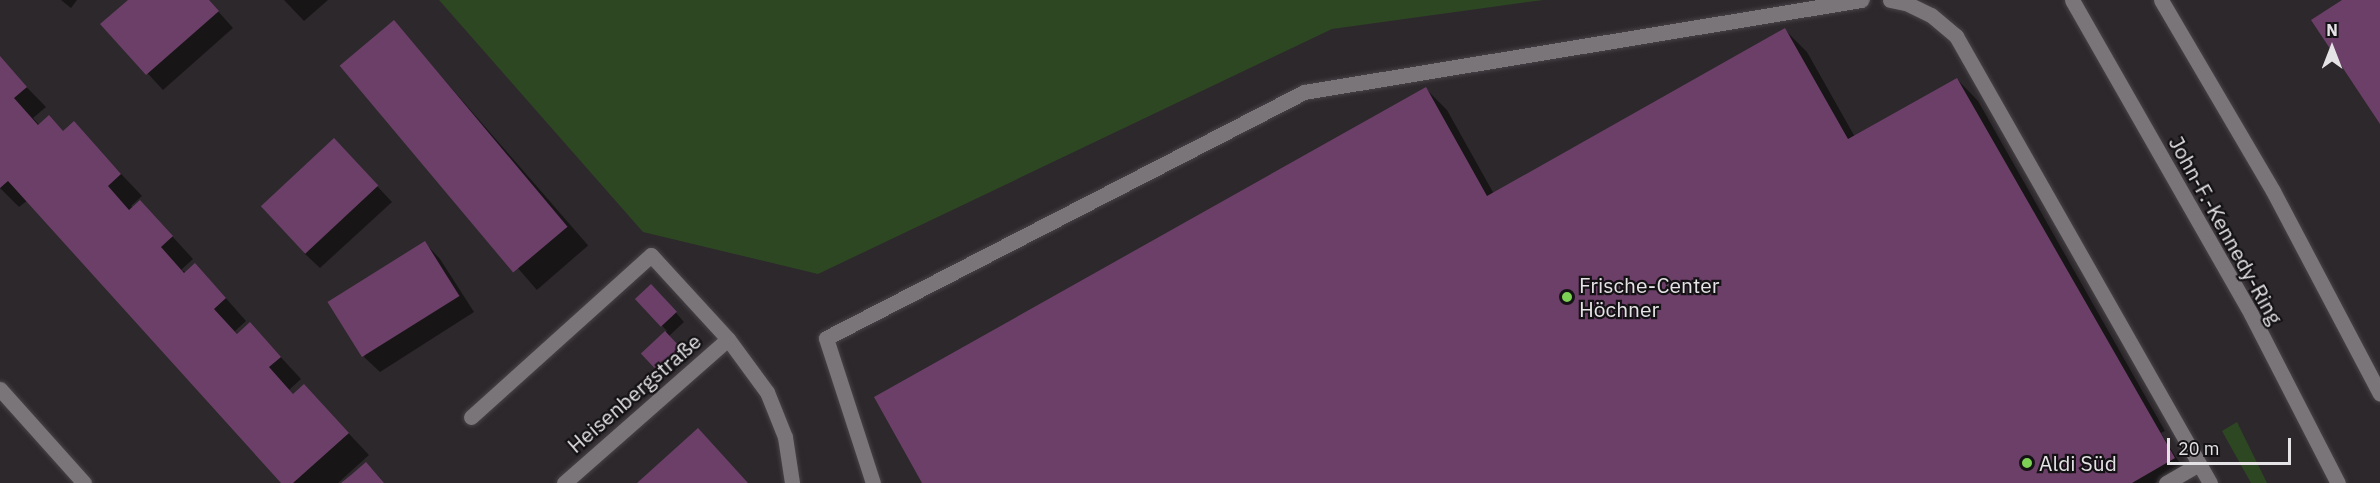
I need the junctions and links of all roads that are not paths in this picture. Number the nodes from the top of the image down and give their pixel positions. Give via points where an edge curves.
1 (1861, 0) edge
2 (1890, 0) edge
3 (2072, 0) edge
4 (2161, 0) edge
5 (728, 339) junction
6 (0, 388) edge
7 (2380, 394) edge
8 (471, 417) dead end
9 (2199, 464) junction
10 (84, 483) edge
11 (564, 483) edge
12 (792, 483) edge
13 (873, 483) edge
14 (2166, 483) edge
15 (2210, 483) edge
16 (2338, 483) edge

1 - 13 main road via 1304,92 826,338
2 - 9 main road via 1930,15 1956,36
3 - 16 main road, John-F.-Kennedy-Ring via 2251,314
4 - 7 main road via 2273,191
5 - 8 main road, Heisenbergstraße via 651,255
5 - 11 main road, Heisenbergstraße
5 - 12 main road via 767,392 785,437
6 - 10 main road
9 - 14 main road
9 - 15 main road

